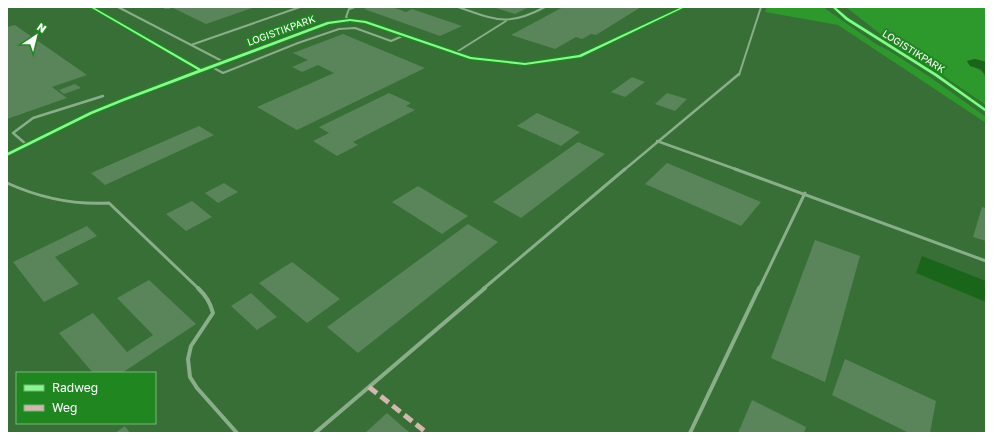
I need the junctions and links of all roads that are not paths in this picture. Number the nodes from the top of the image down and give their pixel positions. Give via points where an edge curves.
1 (118, 7) edge
2 (300, 7) edge
3 (354, 7) edge
4 (458, 7) edge
5 (545, 7) edge
6 (684, 7) edge
7 (761, 7) edge
8 (833, 7) edge
9 (350, 20) junction
10 (507, 20) junction
11 (405, 35) junction
12 (191, 45) junction
13 (455, 53) junction
14 (222, 61) junction
15 (210, 66) junction
16 (103, 96) dead end
17 (986, 111) edge
18 (657, 141) junction
19 (27, 145) junction
20 (7, 155) edge
21 (7, 183) edge
22 (805, 193) junction
23 (986, 261) edge
24 (237, 433) edge
25 (315, 433) edge
26 (690, 433) edge

1 - 12 lane
2 - 12 lane
3 - 9 lane via 347,13 346,17
4 - 10 lane via 495,19
5 - 10 lane via 526,17
6 - 13 street, LOGISTIKPARK via 580,56 525,64 471,58
7 - 18 lane via 739,75
8 - 17 street, LOGISTIKPARK
9 - 11 street, LOGISTIKPARK via 375,24
9 - 14 street, LOGISTIKPARK via 319,26
10 - 13 lane
11 - 13 street, LOGISTIKPARK
11 - 15 lane via 391,41 348,27 318,35 223,73
12 - 14 lane
14 - 15 street, LOGISTIKPARK
15 - 19 street, LOGISTIKPARK via 98,110
16 - 19 lane via 33,118 13,133
18 - 22 lane
18 - 25 lane
19 - 20 street, LOGISTIKPARK
21 - 24 lane via 49,198 78,203 109,203 205,295 213,313 191,346 188,359 190,377
22 - 23 lane
22 - 26 lane

